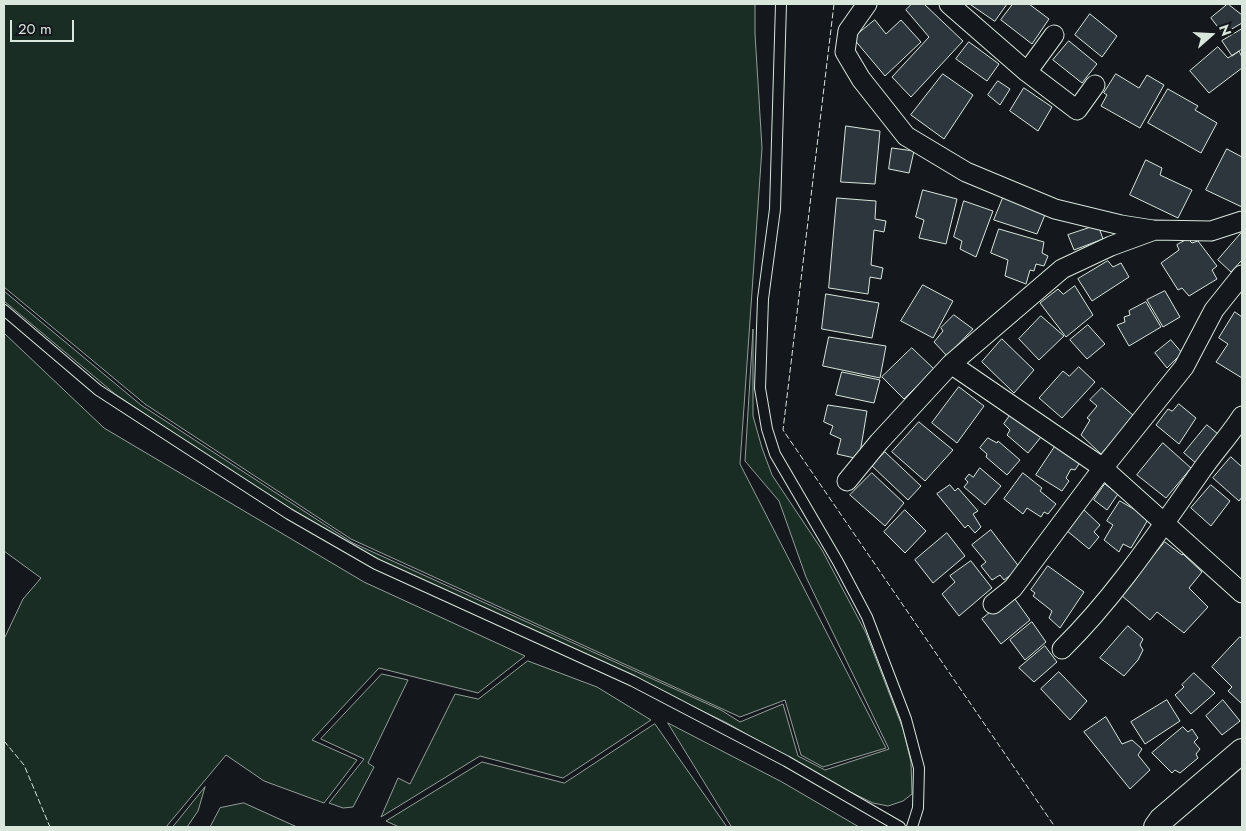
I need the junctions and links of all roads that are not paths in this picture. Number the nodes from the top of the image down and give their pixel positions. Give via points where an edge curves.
1 (782, 4) edge
2 (867, 4) edge
3 (949, 4) edge
4 (1054, 35) dead end
5 (1027, 72) junction
6 (1095, 85) dead end
7 (1242, 221) edge
8 (1153, 230) junction
9 (1242, 275) edge
10 (4, 310) edge
11 (951, 364) junction
12 (1242, 416) edge
13 (1103, 468) junction
14 (846, 481) dead end
15 (1165, 523) junction
16 (1242, 593) edge
17 (993, 604) dead end
18 (1062, 649) dead end
19 (1242, 751) edge
20 (900, 827) edge
21 (912, 827) edge
22 (1156, 827) edge

1 - 21 lane via 775,209 763,299 761,396 766,429 775,454 867,618 906,719 918,768 918,808
2 - 8 street via 848,31 845,52 861,80 906,136 966,172 1055,209
3 - 5 street
4 - 5 street
5 - 6 street via 1077,110
7 - 8 street via 1211,231
8 - 11 street via 1062,270
9 - 13 street via 1214,310 1184,367
10 - 20 lane via 98,390 298,519 376,564 633,681 786,761
11 - 13 street
11 - 14 street
12 - 15 street
13 - 15 street
13 - 17 street via 1013,588
15 - 16 street
15 - 18 street via 1092,620
19 - 22 street

